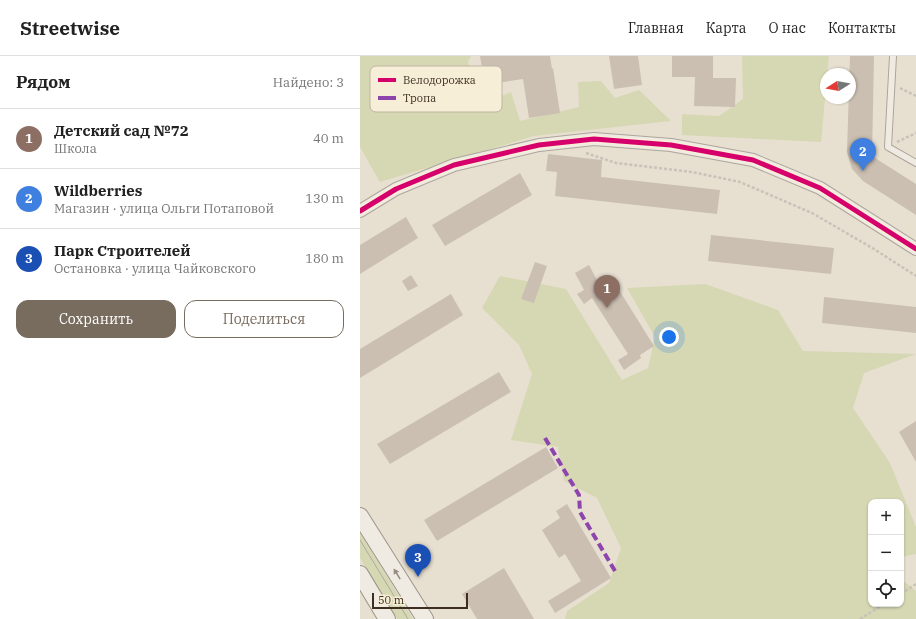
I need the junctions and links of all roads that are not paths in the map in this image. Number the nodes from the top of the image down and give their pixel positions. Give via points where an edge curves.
1 (893, 56) edge
2 (916, 163) edge
3 (360, 211) edge
4 (916, 249) edge
5 (360, 516) edge
6 (360, 574) edge
7 (387, 619) edge
8 (424, 619) edge

1 - 2 lane via 888,147
3 - 4 street via 396,189 454,165 539,145 594,139 671,145 752,160 820,188
8 -> 5 main road
6 - 7 main road

